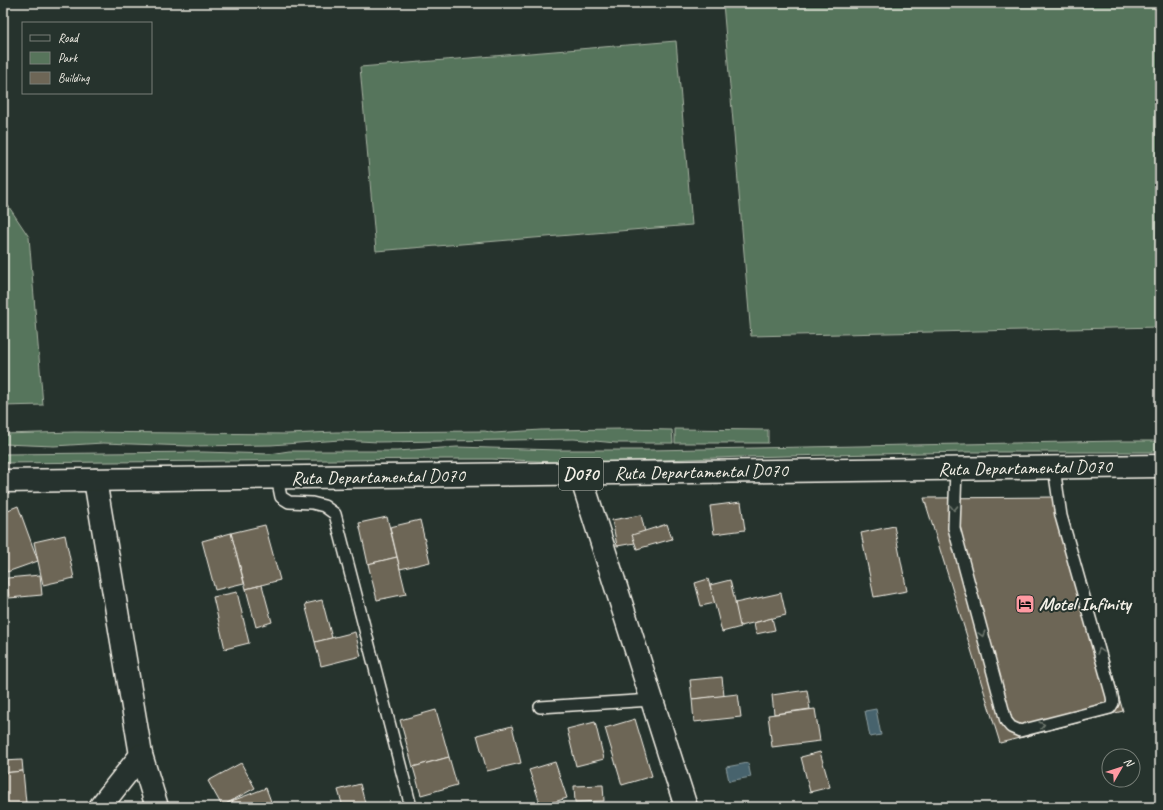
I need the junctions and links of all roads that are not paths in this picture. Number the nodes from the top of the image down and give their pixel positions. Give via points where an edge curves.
1 (1160, 466) edge
2 (1054, 468) junction
3 (956, 469) junction
4 (580, 474) junction
5 (278, 478) junction
6 (95, 480) junction
7 (3, 481) edge
8 (652, 700) junction
9 (540, 708) dead end
10 (141, 755) junction
11 (100, 807) edge
12 (157, 807) edge
13 (411, 807) edge
14 (686, 807) edge

1 - 2 main road, Ruta Departamental D070 / D070
2 - 3 main road, Ruta Departamental D070 / D070
3 -> 2 lane via 954,528 1006,721 1020,731 1110,708 1113,703 1061,516
3 - 4 main road, Ruta Departamental D070 / D070
4 - 5 main road, Ruta Departamental D070 / D070
4 - 8 main road
5 - 6 main road, Ruta Departamental D070 / D070
5 - 13 lane via 281,497 289,502 324,506 336,514
6 - 7 main road, Ruta Departamental D070 / D070
6 - 10 main road
8 - 9 lane
8 - 14 main road
10 - 11 main road
10 - 12 main road

